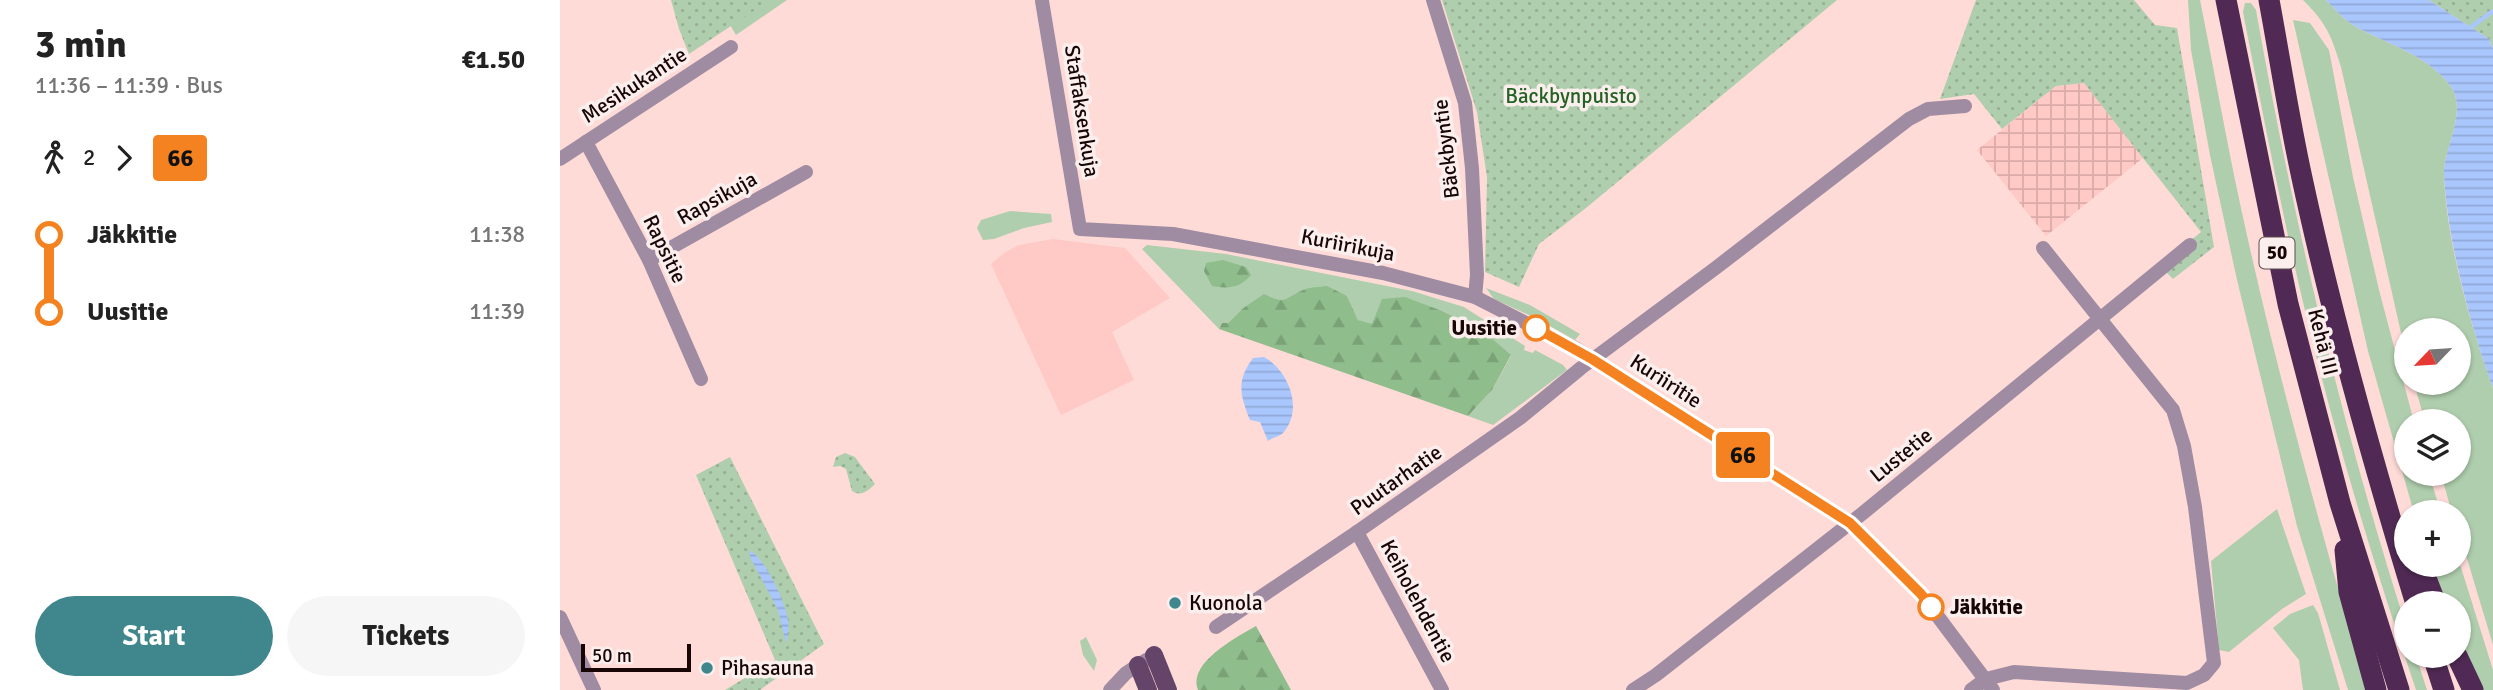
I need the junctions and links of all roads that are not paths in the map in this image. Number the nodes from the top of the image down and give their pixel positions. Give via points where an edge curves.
1 (1433, 0) edge
2 (2226, 0) edge
3 (1042, 1) edge
4 (2270, 6) edge
5 (731, 47) dead end
6 (1965, 106) dead end
7 (586, 142) junction
8 (560, 159) edge
9 (806, 172) dead end
10 (1080, 229) joint
11 (2190, 245) dead end
12 (2043, 248) dead end
13 (649, 260) junction
14 (1475, 297) junction
15 (2101, 320) junction
16 (1592, 359) junction
17 (701, 379) dead end
18 (2373, 461) junction
19 (2340, 503) junction
20 (2394, 507) edge
21 (1850, 523) junction
22 (1357, 532) junction
23 (2412, 591) edge
24 (560, 617) edge
25 (1216, 627) dead end
26 (1154, 655) joint
27 (1138, 665) junction
28 (2437, 668) edge
29 (2463, 668) edge
30 (1165, 683) edge
31 (1990, 685) edge
32 (1146, 689) edge
33 (594, 690) edge
34 (1110, 690) edge
35 (1442, 690) edge
36 (1633, 690) edge
37 (1971, 690) edge
38 (2376, 690) edge
39 (2399, 690) edge
40 (2444, 690) edge
41 (2473, 690) edge

1 - 14 street, Bäckbyntie via 1465,103 1478,275
2 - 19 highway, Kehä III / 50 via 2288,304
3 - 10 street, Staffaksenkuja
4 - 18 highway, Kehä III / 50 via 2302,177
5 - 7 street, Mesikukantie
6 - 16 street via 1927,109 1909,119
7 - 8 street, Mesikukantie
7 - 13 street, Rapsitie
9 - 13 street, Rapsikuja
10 - 14 street, Kuriirikuja via 1173,234 1383,272
11 - 15 street, Lustetie
12 - 15 street
13 - 17 street, Rapsitie
14 - 16 street, Kuriirikuja
15 - 21 street, Lustetie
15 - 31 street via 2173,410 2179,427 2199,535 2214,663 2204,675 2187,683 2014,672
16 - 21 street, Kuriiritie
16 - 22 street, Puutarhatie via 1509,426
18 - 20 highway
18 - 23 highway, Kehä III / 50
19 - 38 highway via 2348,592
19 - 39 highway, Kehä III / 50
21 - 31 street, Kuriiritie via 1921,594
21 - 36 street, Lustetie
22 - 25 street, Puutarhatie
22 - 35 street, Keiholehdentie
24 - 33 street
26 - 27 street
26 - 30 main road
27 - 32 main road
27 - 34 street
28 - 40 highway
29 - 41 highway
30 - 32 street
31 - 37 street

